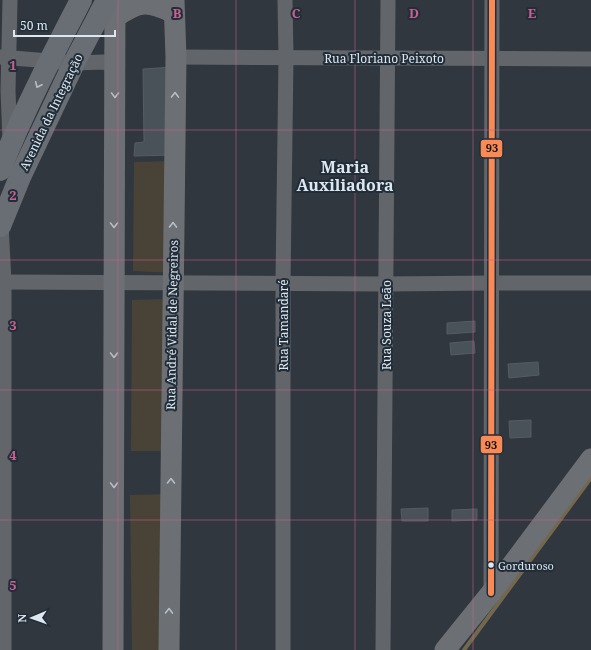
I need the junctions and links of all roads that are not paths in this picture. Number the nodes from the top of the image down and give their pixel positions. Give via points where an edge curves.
1 (10, 0) edge
2 (81, 0) edge
3 (285, 0) edge
4 (388, 0) edge
5 (492, 0) edge
6 (112, 6) edge
7 (174, 7) edge
8 (4, 57) edge
9 (176, 57) junction
10 (286, 57) junction
11 (388, 58) junction
12 (493, 58) junction
13 (591, 58) edge
14 (50, 60) junction
15 (74, 62) junction
16 (115, 66) junction
17 (11, 144) junction
18 (0, 170) edge
19 (0, 225) edge
20 (4, 282) junction
21 (114, 283) junction
22 (173, 283) junction
23 (282, 283) junction
24 (493, 283) junction
25 (591, 283) edge
26 (386, 284) junction
27 (588, 464) edge
28 (491, 593) junction
29 (4, 650) edge
30 (113, 650) edge
31 (169, 650) edge
32 (283, 650) edge
33 (383, 650) edge
34 (445, 650) edge

1 - 8 street
2 - 14 main road, Avenida da Integração
3 - 10 street, Rua Tamandaré
4 - 11 street, Rua Souza Leão
5 - 12 street
6 - 7 street via 148,4
6 - 15 main road, Avenida da Integração
6 - 16 street
7 - 9 street, Rua André Vidal de Negreiros
8 - 14 street
8 - 17 street
9 - 10 street, Rua Floriano Peixoto
22 -> 9 street, Rua André Vidal de Negreiros
10 - 11 street, Rua Floriano Peixoto
10 - 23 street, Rua Tamandaré
11 - 12 street, Rua Floriano Peixoto
11 - 26 street, Rua Souza Leão
12 - 13 street, Rua Floriano Peixoto
12 - 24 street
14 - 15 street
14 -> 17 main road, Avenida da Integração
15 - 16 street via 102,62
15 - 19 main road, Avenida da Integração
16 -> 21 street
17 - 18 main road, Avenida da Integração
19 - 20 street
20 - 21 street
20 - 29 street
21 - 22 street
21 -> 30 street
22 - 23 street
31 -> 22 street, Rua André Vidal de Negreiros
23 - 26 street
23 - 32 street, Rua Tamandaré
24 - 25 street
24 - 26 street
24 - 28 street
26 - 33 street, Rua Souza Leão
27 - 28 street
28 - 34 street

